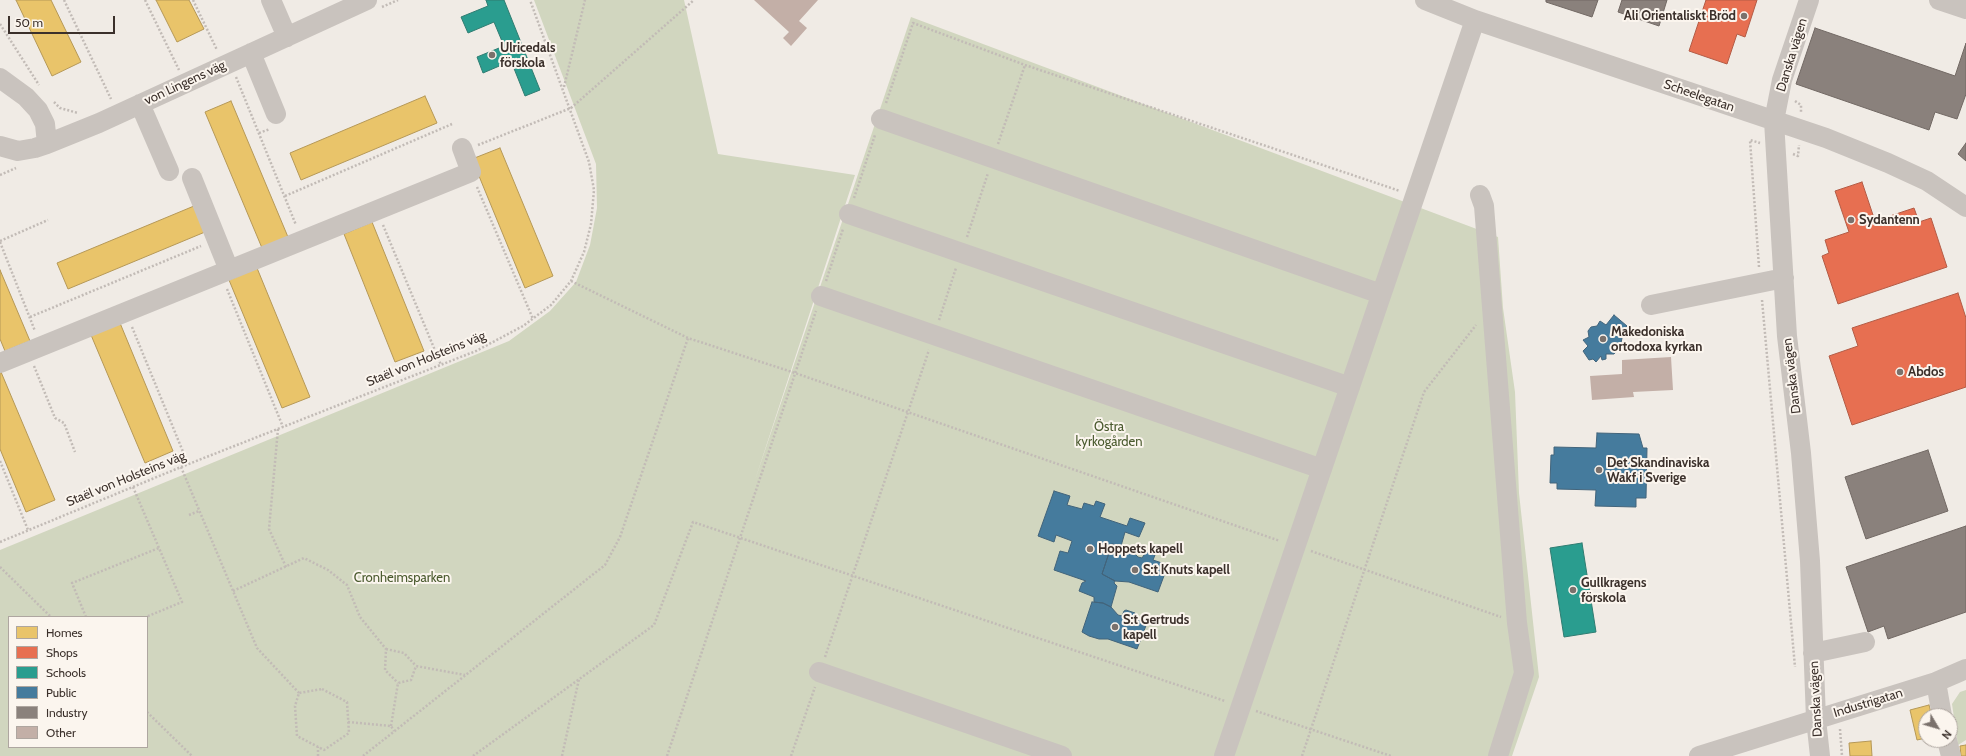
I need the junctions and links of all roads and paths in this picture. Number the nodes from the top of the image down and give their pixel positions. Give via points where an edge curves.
1 (64, 0) edge
2 (145, 0) edge
3 (194, 0) edge
4 (271, 0) edge
5 (367, 0) edge
6 (530, 0) edge
7 (585, 0) edge
8 (694, 0) edge
9 (1425, 0) edge
10 (1809, 0) edge
11 (1939, 0) edge
12 (330, 8) edge
13 (1966, 9) edge
14 (1475, 20) junction
15 (0, 24) edge
16 (287, 37) junction
17 (218, 53) dead end
18 (251, 53) junction
19 (186, 67) dead end
20 (179, 70) junction
21 (172, 73) dead end
22 (235, 73) dead end
23 (0, 78) edge
24 (39, 86) dead end
25 (564, 89) junction
26 (50, 97) dead end
27 (116, 97) dead end
28 (111, 99) junction
29 (104, 102) dead end
30 (140, 104) junction
31 (571, 108) junction
32 (84, 110) dead end
33 (276, 114) dead end
34 (881, 119) junction
35 (1774, 121) junction
36 (452, 124) dead end
37 (47, 144) junction
38 (0, 146) edge
39 (462, 148) joint
40 (169, 171) dead end
41 (471, 172) junction
42 (192, 178) dead end
43 (1480, 194) dead end
44 (284, 196) junction
45 (1415, 196) junction
46 (1966, 207) edge
47 (377, 210) junction
48 (849, 214) junction
49 (48, 220) dead end
50 (216, 239) junction
51 (302, 240) junction
52 (0, 241) edge
53 (225, 272) junction
54 (1784, 278) junction
55 (571, 281) junction
56 (1382, 294) junction
57 (821, 296) junction
58 (1492, 304) junction
59 (1651, 305) dead end
60 (126, 312) junction
61 (30, 317) junction
62 (533, 319) junction
63 (688, 338) junction
64 (35, 348) junction
65 (0, 362) edge
66 (441, 365) junction
67 (795, 372) junction
68 (1350, 387) junction
69 (283, 427) junction
70 (278, 429) junction
71 (75, 452) dead end
72 (0, 461) edge
73 (188, 464) junction
74 (181, 467) junction
75 (1322, 468) junction
76 (133, 486) junction
77 (199, 511) junction
78 (189, 515) dead end
79 (28, 530) junction
80 (740, 538) junction
81 (0, 542) edge
82 (1296, 546) junction
83 (159, 548) junction
84 (0, 567) edge
85 (286, 567) junction
86 (1364, 570) junction
87 (233, 591) junction
88 (50, 616) edge
89 (86, 616) edge
90 (148, 616) edge
91 (1517, 623) junction
92 (1865, 642) dead end
93 (386, 649) junction
94 (1813, 654) junction
95 (416, 666) junction
96 (1966, 669) edge
97 (820, 672) dead end
98 (466, 676) junction
99 (579, 678) junction
100 (1936, 682) junction
101 (398, 683) junction
102 (299, 693) junction
103 (1241, 706) junction
104 (1941, 708) edge
105 (1838, 712) junction
106 (148, 713) edge
107 (1816, 719) junction
108 (348, 722) junction
109 (391, 726) junction
110 (1311, 729) junction
111 (394, 731) junction
112 (318, 747) junction
113 (192, 756) edge
114 (318, 756) edge
115 (363, 756) edge
116 (473, 756) edge
117 (562, 756) edge
118 (667, 756) edge
119 (1062, 756) edge
120 (1224, 756) edge
121 (1302, 756) edge
122 (1391, 756) edge
123 (1498, 756) edge
124 (1699, 756) edge
125 (1820, 756) edge
126 (1842, 756) edge

1 - 28 path
2 - 20 path
3 - 17 path
4 - 16 street
5 - 12 street, von Lingens väg
6 - 25 path, Staël von Holsteins väg
7 - 25 path
8 - 31 path
9 - 14 street, Scheelegatan
10 - 35 street, Danska vägen via 1782,80
11 - 13 street
12 - 16 street, von Lingens väg
14 - 35 street, Scheelegatan
14 - 45 street
15 - 24 path
16 - 18 street, von Lingens väg
18 - 30 street, von Lingens väg
18 - 33 street
19 - 20 path
20 - 21 path
22 - 44 path
23 - 37 street via 26,97 38,110 45,124
25 - 31 path, Staël von Holsteins väg
26 - 32 path via 60,108 78,113
27 - 28 path
28 - 29 path
30 - 37 street, von Lingens väg
30 - 40 street
31 - 39 path via 477,145
31 - 55 path, Staël von Holsteins väg via 589,162 594,190 591,224 584,252
34 - 45 path via 913,23 1032,68
34 - 48 path
34 - 56 street
35 - 46 street, Scheelegatan via 1826,138 1888,163 1927,181
35 - 54 street, Danska vägen
36 - 44 path
37 - 38 street, von Lingens väg via 18,151
39 - 41 street
41 - 47 street
41 - 62 path
42 - 50 street
43 - 58 street via 1484,206
44 - 51 path
45 - 56 street
47 - 51 street
47 - 66 path
48 - 57 path
48 - 68 street
49 - 52 path
50 - 53 street
50 - 61 path
51 - 53 street
52 - 61 path
53 - 60 street
53 - 69 path
54 - 59 street
54 - 94 street, Danska vägen via 1787,336 1801,452
55 - 62 path, Staël von Holsteins väg via 551,305
55 - 63 path
56 - 68 street
57 - 67 path
57 - 75 street
58 - 86 path via 1424,392
58 - 91 street
60 - 64 street
60 - 73 path
61 - 64 path
62 - 66 path, Staël von Holsteins väg via 476,352
63 - 67 path
63 - 98 path via 620,537 605,565
64 - 65 street
64 - 71 path via 55,418 64,423
66 - 69 path, Staël von Holsteins väg
67 - 80 path
67 - 82 path
68 - 75 street
69 - 70 path, Staël von Holsteins väg
70 - 73 path, Staël von Holsteins väg
70 - 85 path via 269,529
72 - 79 path
73 - 74 path, Staël von Holsteins väg
74 - 76 path, Staël von Holsteins väg
74 - 77 path
75 - 82 street
76 - 79 path, Staël von Holsteins väg
76 - 83 path
77 - 78 path
77 - 87 path
79 - 81 path, Staël von Holsteins väg
80 - 99 path via 693,522 654,625
80 - 103 path
80 - 118 path
82 - 86 path
82 - 103 street
83 - 89 path via 72,583
83 - 90 path via 182,602
84 - 88 path
85 - 87 path
85 - 93 path via 304,558 328,570 347,585 360,617
86 - 91 path
86 - 110 path
87 - 102 path via 257,648
91 - 123 street via 1524,673
92 - 94 street
93 - 95 path via 404,653
93 - 101 path via 385,670
94 - 107 street, Danska vägen
95 - 98 path
95 - 101 path via 411,680
96 - 100 street, Industrigatan
97 - 119 street
98 - 111 path
99 - 116 path
99 - 117 path
100 - 104 street
100 - 105 street, Industrigatan
101 - 109 path
102 - 108 path via 322,689 347,702
102 - 112 path via 295,706 297,736
103 - 110 path
103 - 120 street
105 - 107 street, Industrigatan
105 - 126 path
106 - 113 path
107 - 124 street, Industrigatan
107 - 125 street, Danska vägen
108 - 109 path
108 - 112 path via 349,733 324,750
109 - 111 path
110 - 121 path
110 - 122 path
111 - 115 path
112 - 114 path

